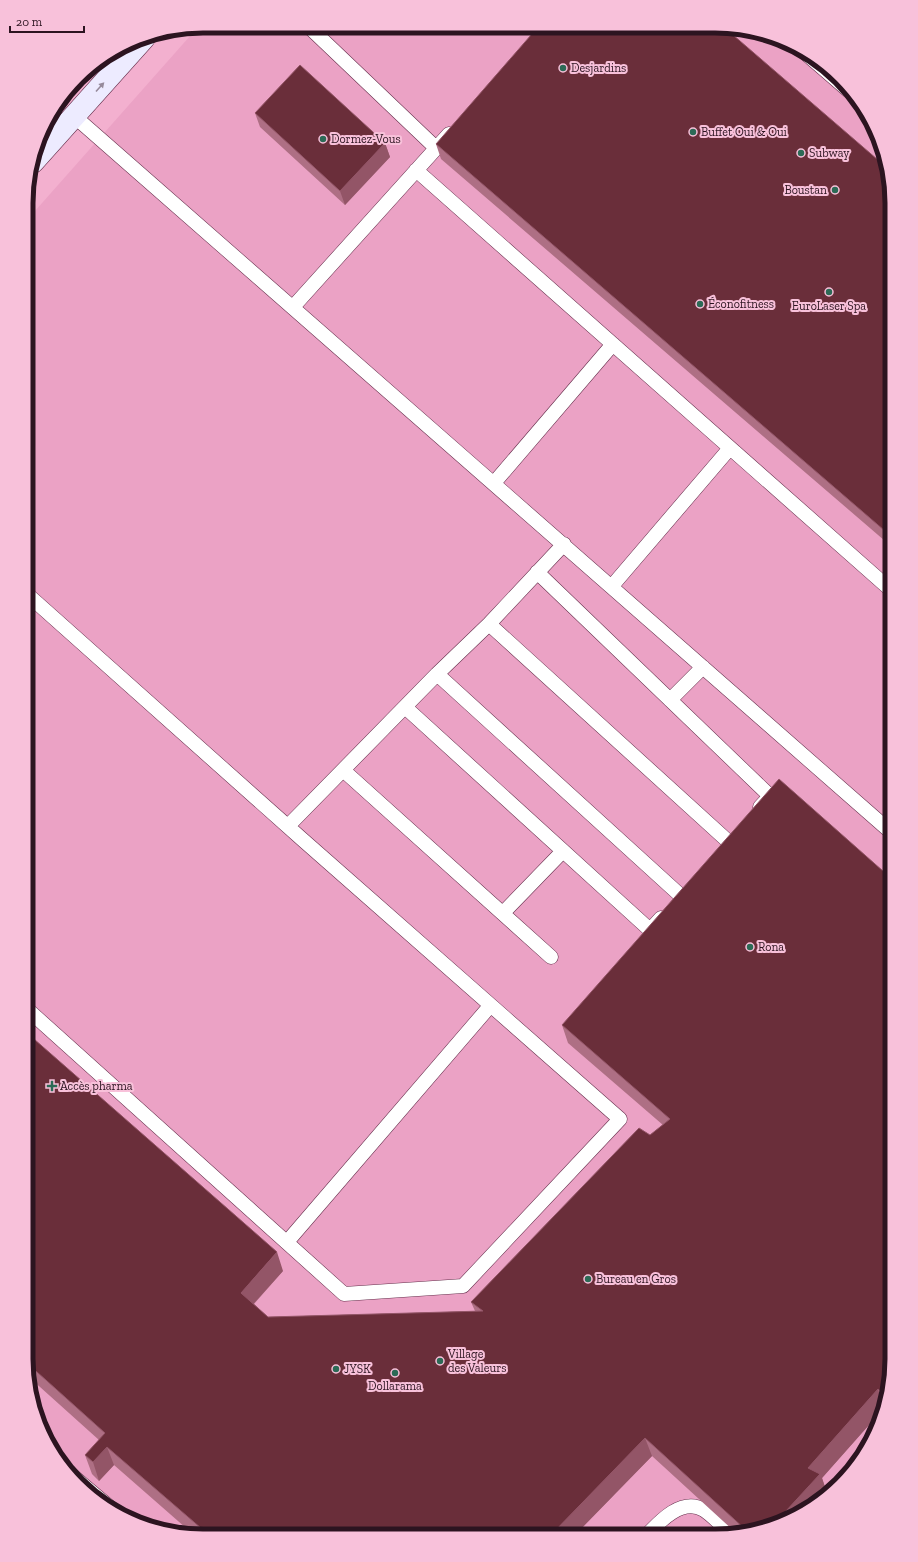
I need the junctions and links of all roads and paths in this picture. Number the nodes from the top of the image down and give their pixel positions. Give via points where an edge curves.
1 (315, 33) edge
2 (136, 47) edge
3 (74, 116) junction
4 (457, 125) edge
5 (436, 148) junction
6 (41, 153) edge
7 (416, 170) junction
8 (293, 307) junction
9 (613, 344) junction
10 (730, 448) junction
11 (494, 483) junction
12 (564, 544) junction
13 (537, 572) junction
14 (885, 585) edge
15 (612, 586) junction
16 (33, 599) edge
17 (489, 624) junction
18 (703, 667) junction
19 (437, 674) junction
20 (670, 700) junction
21 (405, 707) junction
22 (343, 770) junction
23 (750, 820) edge
24 (288, 826) junction
25 (885, 826) edge
26 (740, 832) edge
27 (731, 844) junction
28 (563, 851) junction
29 (721, 854) edge
30 (691, 886) edge
31 (681, 896) junction
32 (503, 913) junction
33 (551, 957) dead end
34 (490, 1006) junction
35 (33, 1014) edge
36 (287, 1242) junction
37 (653, 1529) edge
38 (725, 1529) edge

1 - 5 lane
3 -> 2 main road
3 - 6 main road
3 - 8 lane
4 - 5 lane
5 - 7 lane
7 - 8 lane
7 - 9 lane
8 - 11 lane
9 - 10 lane
9 - 11 lane
10 - 14 lane
10 - 15 lane
11 - 12 lane
12 - 13 lane
12 - 15 lane
13 - 17 lane
13 - 20 lane
15 - 18 lane
16 - 24 lane
17 - 19 lane
17 - 27 lane
18 - 20 lane
18 - 25 lane
19 - 21 lane
19 - 31 lane
20 - 23 lane via 770,796
21 - 22 lane
21 - 28 lane
22 - 24 lane
22 - 32 lane
24 - 34 lane
26 - 27 lane
27 - 29 lane
28 - 31 lane via 650,930
28 - 32 lane
30 - 31 lane
32 - 33 lane
34 - 36 lane
34 - 36 lane via 620,1119 463,1286 344,1294
35 - 36 lane
37 - 38 lane via 665,1516 680,1509 694,1507 704,1510

